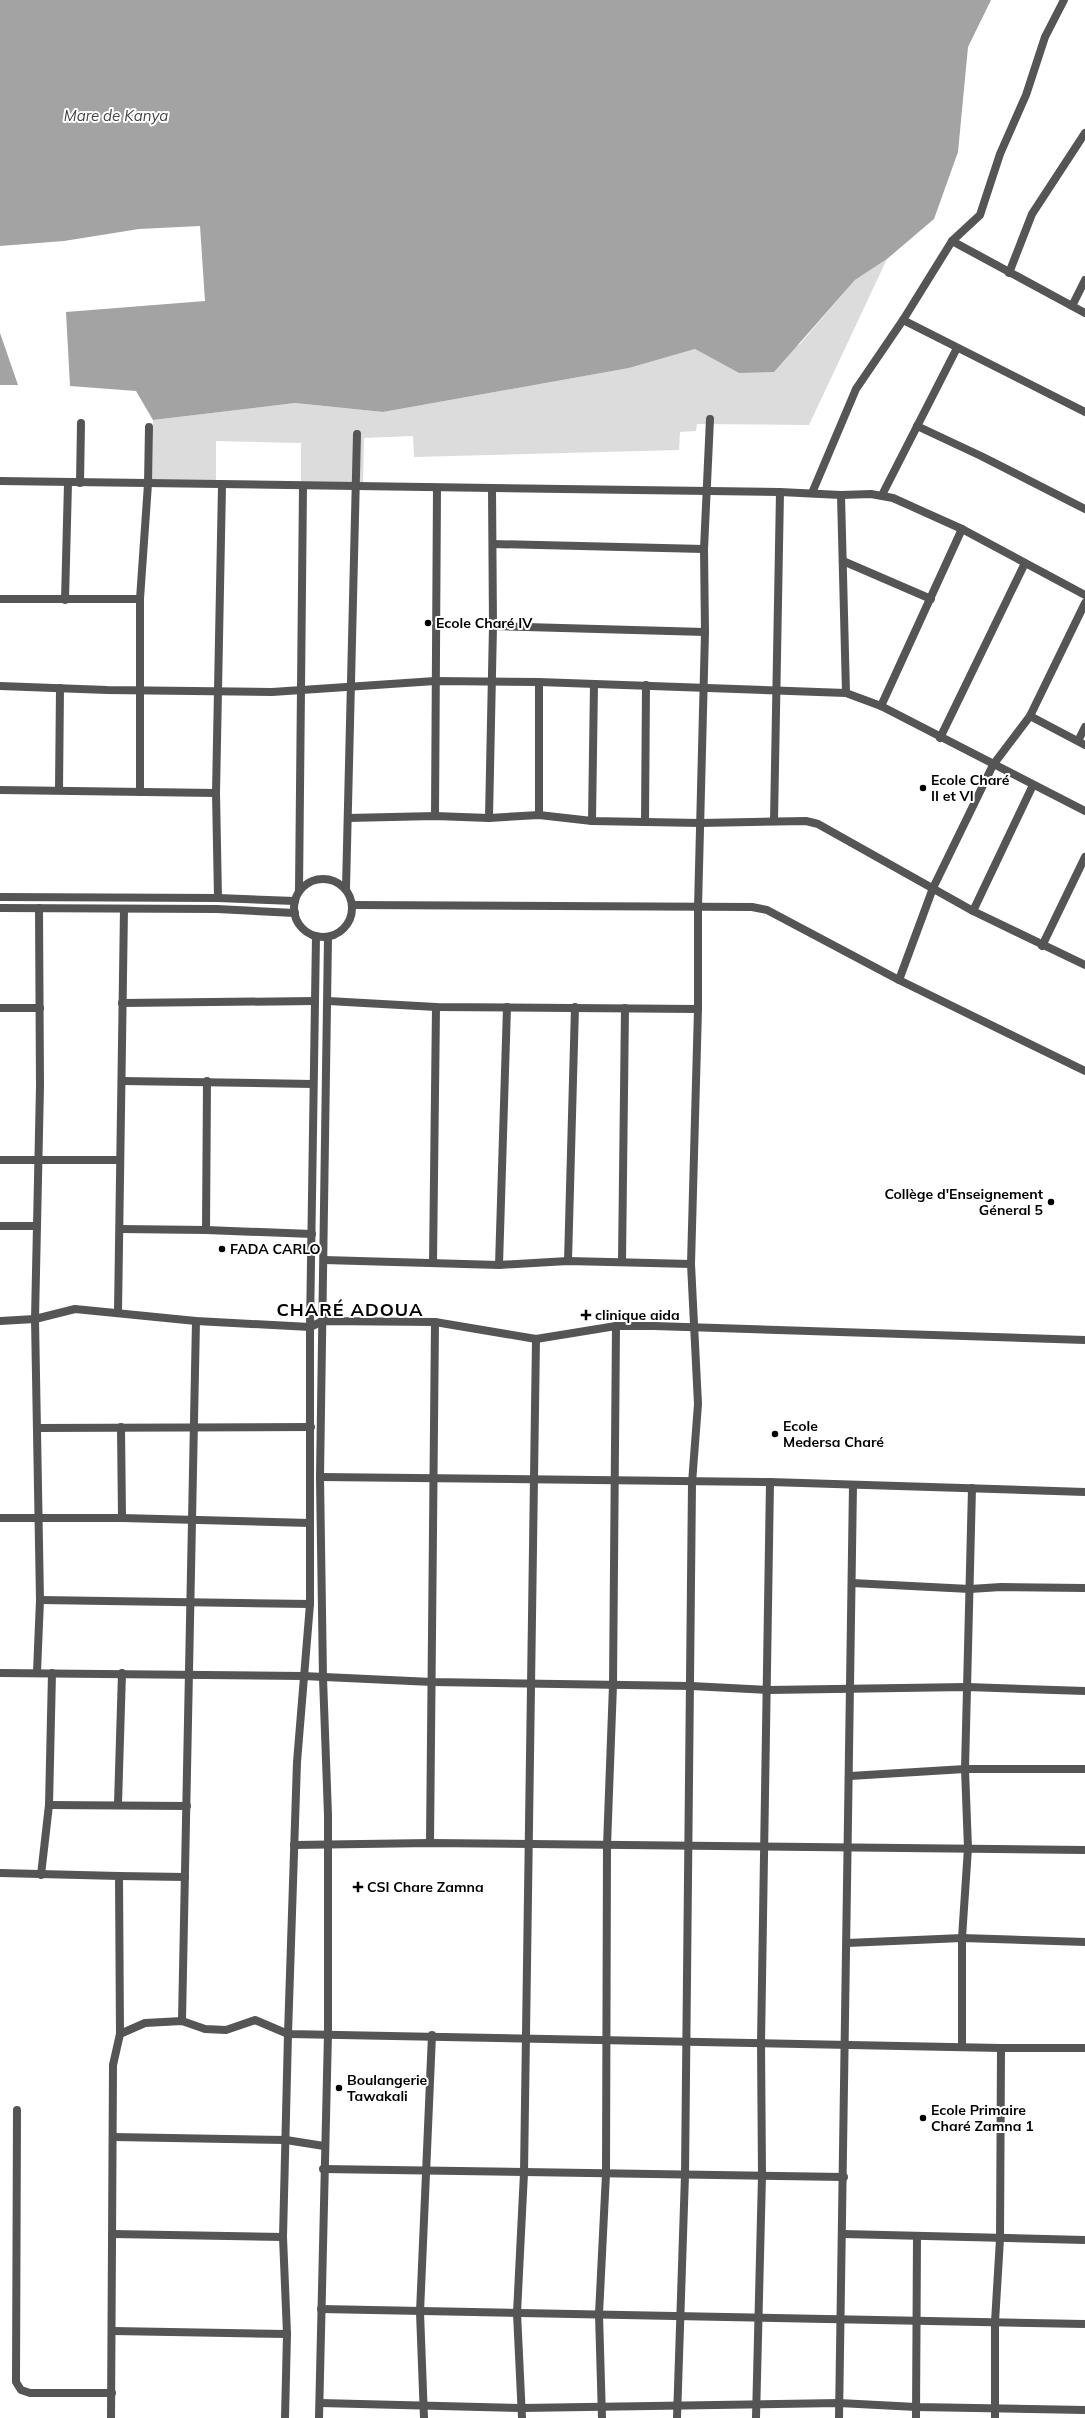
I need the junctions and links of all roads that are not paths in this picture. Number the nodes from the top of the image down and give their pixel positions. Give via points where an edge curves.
1 (1064, 0) edge
2 (1085, 133) edge
3 (952, 241) junction
4 (1009, 273) junction
5 (1085, 280) edge
6 (1072, 306) junction
7 (1085, 313) edge
8 (903, 320) junction
9 (958, 348) junction
10 (1085, 412) edge
11 (710, 420) dead end
12 (80, 423) dead end
13 (917, 426) junction
14 (149, 427) dead end
15 (357, 434) dead end
16 (0, 481) edge
17 (68, 483) junction
18 (80, 484) junction
19 (148, 484) junction
20 (222, 486) junction
21 (302, 486) junction
22 (356, 487) junction
23 (437, 488) junction
24 (492, 488) junction
25 (706, 492) junction
26 (780, 492) junction
27 (812, 493) junction
28 (841, 495) junction
29 (882, 495) junction
30 (1085, 509) edge
31 (962, 529) junction
32 (493, 544) junction
33 (704, 549) junction
34 (843, 561) junction
35 (1025, 563) junction
36 (1085, 595) edge
37 (0, 599) edge
38 (140, 599) junction
39 (931, 599) junction
40 (65, 600) junction
41 (1085, 603) edge
42 (493, 626) junction
43 (705, 632) junction
44 (435, 681) junction
45 (492, 682) junction
46 (539, 682) junction
47 (594, 684) junction
48 (646, 685) junction
49 (0, 686) edge
50 (351, 686) junction
51 (704, 686) junction
52 (60, 688) junction
53 (775, 689) junction
54 (139, 690) junction
55 (220, 690) junction
56 (301, 690) junction
57 (846, 693) junction
58 (881, 706) junction
59 (1030, 716) junction
60 (1085, 727) edge
61 (940, 738) junction
62 (1081, 743) edge
63 (993, 765) junction
64 (1033, 785) junction
65 (0, 790) edge
66 (59, 790) junction
67 (140, 792) junction
68 (216, 793) junction
69 (1085, 811) edge
70 (539, 815) junction
71 (435, 816) junction
72 (348, 818) junction
73 (489, 818) junction
74 (592, 821) junction
75 (774, 821) junction
76 (646, 822) junction
77 (700, 823) junction
78 (1085, 857) edge
79 (346, 888) junction
80 (933, 888) junction
81 (299, 891) junction
82 (0, 896) edge
83 (218, 898) junction
84 (295, 901) junction
85 (353, 905) junction
86 (0, 908) edge
87 (39, 908) junction
88 (698, 908) junction
89 (124, 909) junction
90 (973, 911) junction
91 (295, 914) junction
92 (316, 936) junction
93 (328, 937) junction
94 (1042, 946) junction
95 (1085, 965) edge
96 (899, 980) junction
97 (315, 1001) junction
98 (328, 1001) junction
99 (122, 1003) junction
100 (436, 1006) junction
101 (507, 1007) junction
102 (574, 1007) junction
103 (0, 1008) edge
104 (40, 1008) junction
105 (626, 1008) junction
106 (698, 1009) junction
107 (1085, 1071) edge
108 (122, 1081) junction
109 (207, 1081) junction
110 (313, 1084) junction
111 (0, 1160) edge
112 (38, 1160) junction
113 (119, 1160) junction
114 (0, 1226) edge
115 (36, 1226) junction
116 (120, 1229) junction
117 (206, 1230) junction
118 (312, 1234) junction
119 (324, 1260) junction
120 (568, 1261) junction
121 (622, 1261) junction
122 (433, 1263) junction
123 (691, 1264) junction
124 (499, 1265) junction
125 (118, 1312) junction
126 (35, 1319) junction
127 (0, 1321) edge
128 (196, 1321) junction
129 (323, 1321) junction
130 (435, 1322) junction
131 (616, 1326) junction
132 (310, 1327) junction
133 (694, 1328) junction
134 (536, 1339) junction
135 (1085, 1340) edge
136 (194, 1426) junction
137 (121, 1427) junction
138 (311, 1427) junction
139 (37, 1428) junction
140 (320, 1477) junction
141 (435, 1478) junction
142 (614, 1480) junction
143 (533, 1481) junction
144 (692, 1482) junction
145 (770, 1482) junction
146 (853, 1485) junction
147 (972, 1488) junction
148 (1085, 1492) edge
149 (0, 1518) edge
150 (122, 1518) junction
151 (37, 1519) junction
152 (192, 1520) junction
153 (310, 1523) junction
154 (852, 1583) junction
155 (1085, 1588) edge
156 (970, 1590) junction
157 (40, 1600) junction
158 (190, 1601) junction
159 (310, 1604) junction
160 (37, 1672) junction
161 (0, 1673) edge
162 (52, 1673) junction
163 (122, 1673) junction
164 (189, 1674) junction
165 (304, 1676) junction
166 (323, 1678) junction
167 (432, 1682) junction
168 (530, 1683) junction
169 (613, 1685) junction
170 (691, 1686) junction
171 (967, 1687) junction
172 (851, 1689) junction
173 (768, 1690) junction
174 (1085, 1691) edge
175 (965, 1769) junction
176 (1085, 1769) edge
177 (850, 1776) junction
178 (118, 1804) junction
179 (49, 1805) junction
180 (186, 1806) junction
181 (430, 1843) junction
182 (327, 1844) junction
183 (528, 1844) junction
184 (294, 1845) junction
185 (607, 1846) junction
186 (688, 1846) junction
187 (766, 1848) junction
188 (848, 1848) junction
189 (968, 1848) junction
190 (1085, 1850) edge
191 (0, 1873) edge
192 (42, 1875) junction
193 (118, 1876) junction
194 (185, 1877) junction
195 (962, 1938) junction
196 (1085, 1942) edge
197 (847, 1943) junction
198 (182, 2021) junction
199 (328, 2033) junction
200 (120, 2034) junction
201 (288, 2034) junction
202 (432, 2035) junction
203 (526, 2037) junction
204 (608, 2039) junction
205 (687, 2041) junction
206 (761, 2043) junction
207 (846, 2044) junction
208 (962, 2047) junction
209 (1001, 2048) junction
210 (1085, 2048) edge
211 (17, 2110) dead end
212 (113, 2137) junction
213 (286, 2140) junction
214 (324, 2146) junction
215 (324, 2169) junction
216 (427, 2172) junction
217 (524, 2173) junction
218 (606, 2174) junction
219 (685, 2175) junction
220 (762, 2176) junction
221 (844, 2177) junction
222 (112, 2234) junction
223 (842, 2234) junction
224 (917, 2236) junction
225 (283, 2237) junction
226 (1000, 2239) junction
227 (1085, 2240) edge
228 (320, 2309) junction
229 (420, 2312) junction
230 (517, 2313) junction
231 (599, 2314) junction
232 (680, 2316) junction
233 (758, 2318) junction
234 (840, 2318) junction
235 (917, 2320) junction
236 (995, 2322) junction
237 (1085, 2324) edge
238 (113, 2331) junction
239 (287, 2334) junction
240 (112, 2393) junction
241 (320, 2402) junction
242 (839, 2403) junction
243 (757, 2404) junction
244 (677, 2405) junction
245 (424, 2406) junction
246 (602, 2407) junction
247 (916, 2407) junction
248 (522, 2408) junction
249 (996, 2408) junction
250 (1085, 2410) edge
251 (111, 2418) edge
252 (285, 2418) edge
253 (320, 2418) edge
254 (424, 2418) edge
255 (522, 2418) edge
256 (602, 2418) edge
257 (677, 2418) edge
258 (756, 2418) edge
259 (839, 2418) edge
260 (916, 2418) edge
261 (996, 2418) edge

1 - 3 street via 1045,37 1026,95 1000,154 980,216
2 - 4 street via 1032,214
3 - 4 street
3 - 8 street
4 - 6 street
5 - 6 street
6 - 7 street
8 - 9 street
8 - 27 street via 854,391
9 - 10 street
9 - 13 street
11 - 25 street
12 - 18 street
13 - 29 street
13 - 30 street
14 - 19 street
15 - 22 street
16 - 17 street
17 - 18 street
17 - 40 street
18 - 19 street
19 - 20 street
19 - 38 street
20 - 21 street
20 - 55 street
21 - 22 street
21 - 56 street
22 - 23 street
22 - 50 street
23 - 24 street
23 - 44 street
24 - 25 street
24 - 32 street
25 - 26 street
25 - 33 street
26 - 27 street
26 - 53 street
27 - 28 street
28 - 29 street
28 - 34 street
29 - 31 street
31 - 35 street
31 - 39 street
32 - 33 street
32 - 42 street
33 - 43 street
34 - 39 street
34 - 57 street
35 - 36 street
35 - 61 street
37 - 40 street
38 - 40 street
38 - 54 street
39 - 58 street
41 - 59 street
42 - 43 street
42 - 45 street
43 - 51 street
44 - 45 street
44 - 50 street
44 - 71 street
45 - 46 street
45 - 73 street
46 - 47 street
46 - 70 street
47 - 48 street
47 - 74 street
48 - 51 street
48 - 76 street
49 - 52 street
50 - 56 street
50 - 72 street
51 - 53 street
51 - 77 street
52 - 54 street
52 - 66 street
53 - 57 street
53 - 75 street
54 - 55 street
54 - 67 street
55 - 56 street
55 - 68 street
56 - 81 street
57 - 58 street
58 - 61 street
59 - 62 street
59 - 63 street
60 - 62 street
61 - 63 street
63 - 64 street
63 - 80 street
64 - 69 street
64 - 90 street
65 - 66 street
66 - 67 street
67 - 68 street
68 - 83 street
70 - 73 street
70 - 74 street
71 - 72 street
71 - 73 street
72 - 79 street
74 - 76 street
75 - 77 street
75 - 80 street via 818,824
76 - 77 street
77 - 88 street
78 - 94 street
79 - 81 street via 331,879 319,878
79 - 85 street
80 - 90 street
80 - 96 street
81 - 84 street
82 - 83 street
83 - 84 street
84 - 91 street
85 - 88 street
85 - 93 street via 351,918 345,928
86 - 87 street
87 - 89 street
87 - 104 street
88 - 96 street via 752,907 767,910
88 - 106 street
89 - 91 street via 217,909
89 - 99 street
90 - 94 street
91 - 92 street via 302,928
92 - 93 street
92 - 97 street
93 - 98 street
94 - 95 street
96 - 107 street
97 - 99 street
97 - 110 street
98 - 100 street
98 - 119 street
99 - 108 street
100 - 101 street
100 - 122 street
101 - 102 street
101 - 124 street
102 - 105 street
102 - 120 street
103 - 104 street
104 - 112 street
105 - 106 street
105 - 121 street
106 - 123 street
108 - 109 street
108 - 113 street
109 - 110 street
109 - 117 street
110 - 118 street
111 - 112 street
112 - 113 street
112 - 115 street
113 - 116 street
114 - 115 street
115 - 126 street
116 - 117 street
116 - 125 street
117 - 118 street
118 - 132 street
119 - 122 street
119 - 129 street
120 - 121 street
120 - 124 street
121 - 123 street
122 - 124 street
123 - 133 street
125 - 126 street via 74,1309
125 - 128 street
126 - 127 street
126 - 139 street
128 - 132 street
128 - 136 street
129 - 130 street
129 - 132 street
129 - 140 street
130 - 134 street
130 - 141 street
131 - 133 street
131 - 134 street
131 - 142 street
132 - 138 street
133 - 135 street
133 - 144 street via 698,1404
134 - 143 street
136 - 137 street
136 - 138 street
136 - 152 street
137 - 139 street
137 - 150 street
138 - 153 street
139 - 151 street
140 - 141 street
140 - 166 street
141 - 143 street
141 - 167 street
142 - 143 street
142 - 144 street
142 - 169 street
143 - 168 street
144 - 145 street
144 - 170 street
145 - 146 street
145 - 173 street
146 - 147 street
146 - 154 street
147 - 148 street
147 - 156 street
149 - 151 street
150 - 151 street
150 - 152 street
151 - 157 street
152 - 153 street
152 - 158 street
153 - 159 street
154 - 156 street
154 - 172 street
155 - 156 street via 1001,1587
156 - 171 street
157 - 158 street
157 - 160 street
158 - 159 street
158 - 164 street
159 - 165 street
160 - 161 street
160 - 162 street
162 - 163 street
162 - 179 street
163 - 164 street
163 - 178 street
164 - 165 street
164 - 180 street
165 - 166 street
165 - 184 street
166 - 167 street
166 - 182 street
167 - 168 street
167 - 181 street
168 - 169 street
168 - 183 street
169 - 170 street
169 - 185 street
170 - 173 street
170 - 186 street
171 - 172 street
171 - 174 street
171 - 175 street
172 - 173 street
172 - 177 street
173 - 187 street
175 - 176 street
175 - 177 street
175 - 189 street
177 - 188 street
178 - 179 street
178 - 180 street
179 - 192 street
180 - 194 street
181 - 182 street
181 - 183 street
182 - 184 street
182 - 199 street
183 - 185 street
183 - 203 street
184 - 201 street
185 - 186 street
185 - 204 street
186 - 187 street
186 - 205 street
187 - 188 street
187 - 206 street
188 - 189 street
188 - 197 street
189 - 190 street
189 - 195 street
191 - 192 street
192 - 193 street
193 - 194 street
193 - 200 street
194 - 198 street
195 - 196 street
195 - 197 street
195 - 208 street
197 - 207 street
198 - 200 street via 145,2023
198 - 201 street via 205,2029 226,2030 255,2020
199 - 201 street
199 - 202 street
199 - 214 street
200 - 212 street via 113,2065
201 - 213 street
202 - 203 street
202 - 216 street
203 - 204 street
203 - 217 street
204 - 205 street
204 - 218 street
205 - 206 street
205 - 219 street
206 - 207 street
206 - 220 street
207 - 208 street
207 - 221 street
208 - 209 street
209 - 210 street
209 - 226 street
211 - 240 street via 16,2382 21,2390 30,2394
212 - 213 street
212 - 222 street
213 - 214 street
213 - 225 street
214 - 215 street
215 - 216 street
215 - 228 street
216 - 217 street
216 - 229 street
217 - 218 street
217 - 230 street
218 - 219 street
218 - 231 street
219 - 220 street
219 - 232 street
220 - 221 street
220 - 233 street
221 - 223 street
222 - 225 street
222 - 238 street
223 - 224 street
223 - 234 street
224 - 226 street
224 - 235 street
225 - 239 street
226 - 227 street
226 - 236 street
228 - 229 street
228 - 241 street
229 - 230 street
229 - 245 street
230 - 231 street
230 - 248 street
231 - 232 street
231 - 246 street
232 - 233 street
232 - 244 street
233 - 234 street
233 - 243 street
234 - 235 street
234 - 242 street
235 - 236 street
235 - 247 street
236 - 237 street
236 - 249 street
238 - 239 street
238 - 240 street
239 - 252 street
240 - 251 street
241 - 245 street
241 - 253 street
242 - 243 street
242 - 247 street
242 - 259 street
243 - 244 street
243 - 258 street
244 - 246 street
244 - 257 street
245 - 248 street
245 - 254 street
246 - 248 street
246 - 256 street
247 - 249 street
247 - 260 street
248 - 255 street
249 - 250 street
249 - 261 street

